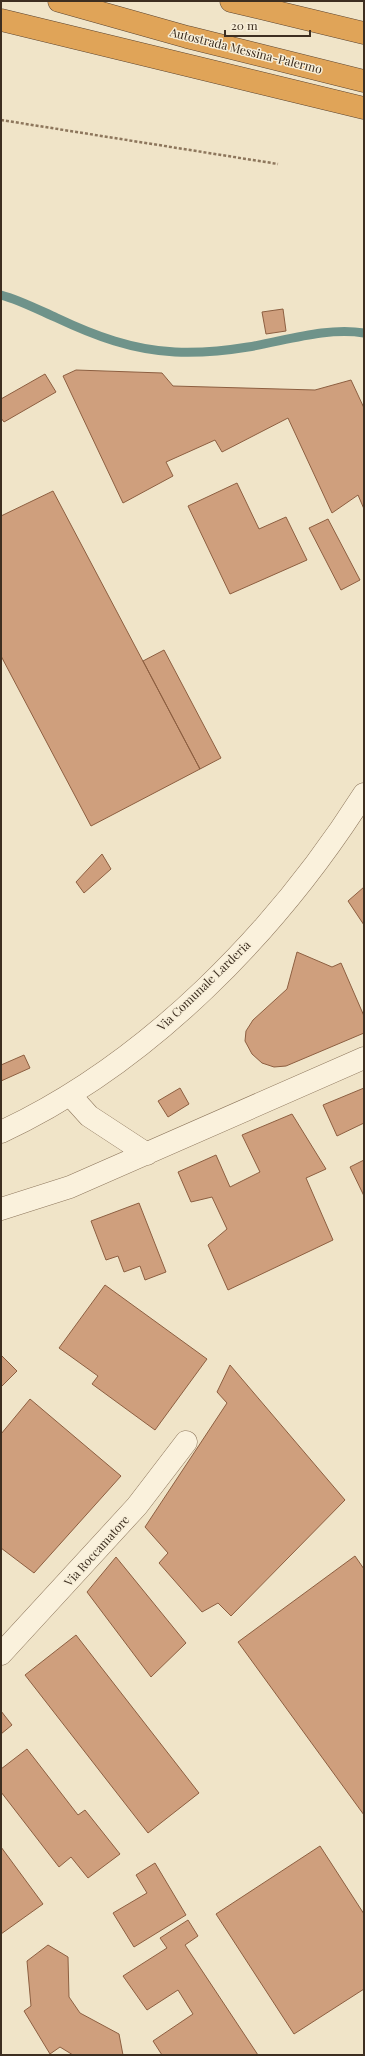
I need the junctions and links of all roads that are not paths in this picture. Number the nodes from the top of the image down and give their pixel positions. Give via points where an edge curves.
1 (59, 1) edge
2 (231, 1) edge
3 (1, 20) edge
4 (364, 33) edge
5 (364, 81) edge
6 (364, 108) edge
7 (364, 794) edge
8 (364, 1058) edge
9 (71, 1096) junction
10 (1, 1132) edge
11 (147, 1154) junction
12 (1, 1209) edge
13 (186, 1442) dead end
14 (1, 1654) edge

1 - 5 highway, Autostrada Messina-Palermo via 187,37
2 - 4 highway
3 - 6 highway
7 - 9 street, Via Comunale Larderia via 304,880 236,957 162,1027 106,1072
8 - 11 street
9 - 10 street, Via Comunale Larderia
9 - 11 street via 89,1116
11 - 12 street via 70,1187
13 - 14 street, Via Roccamatore via 137,1506

